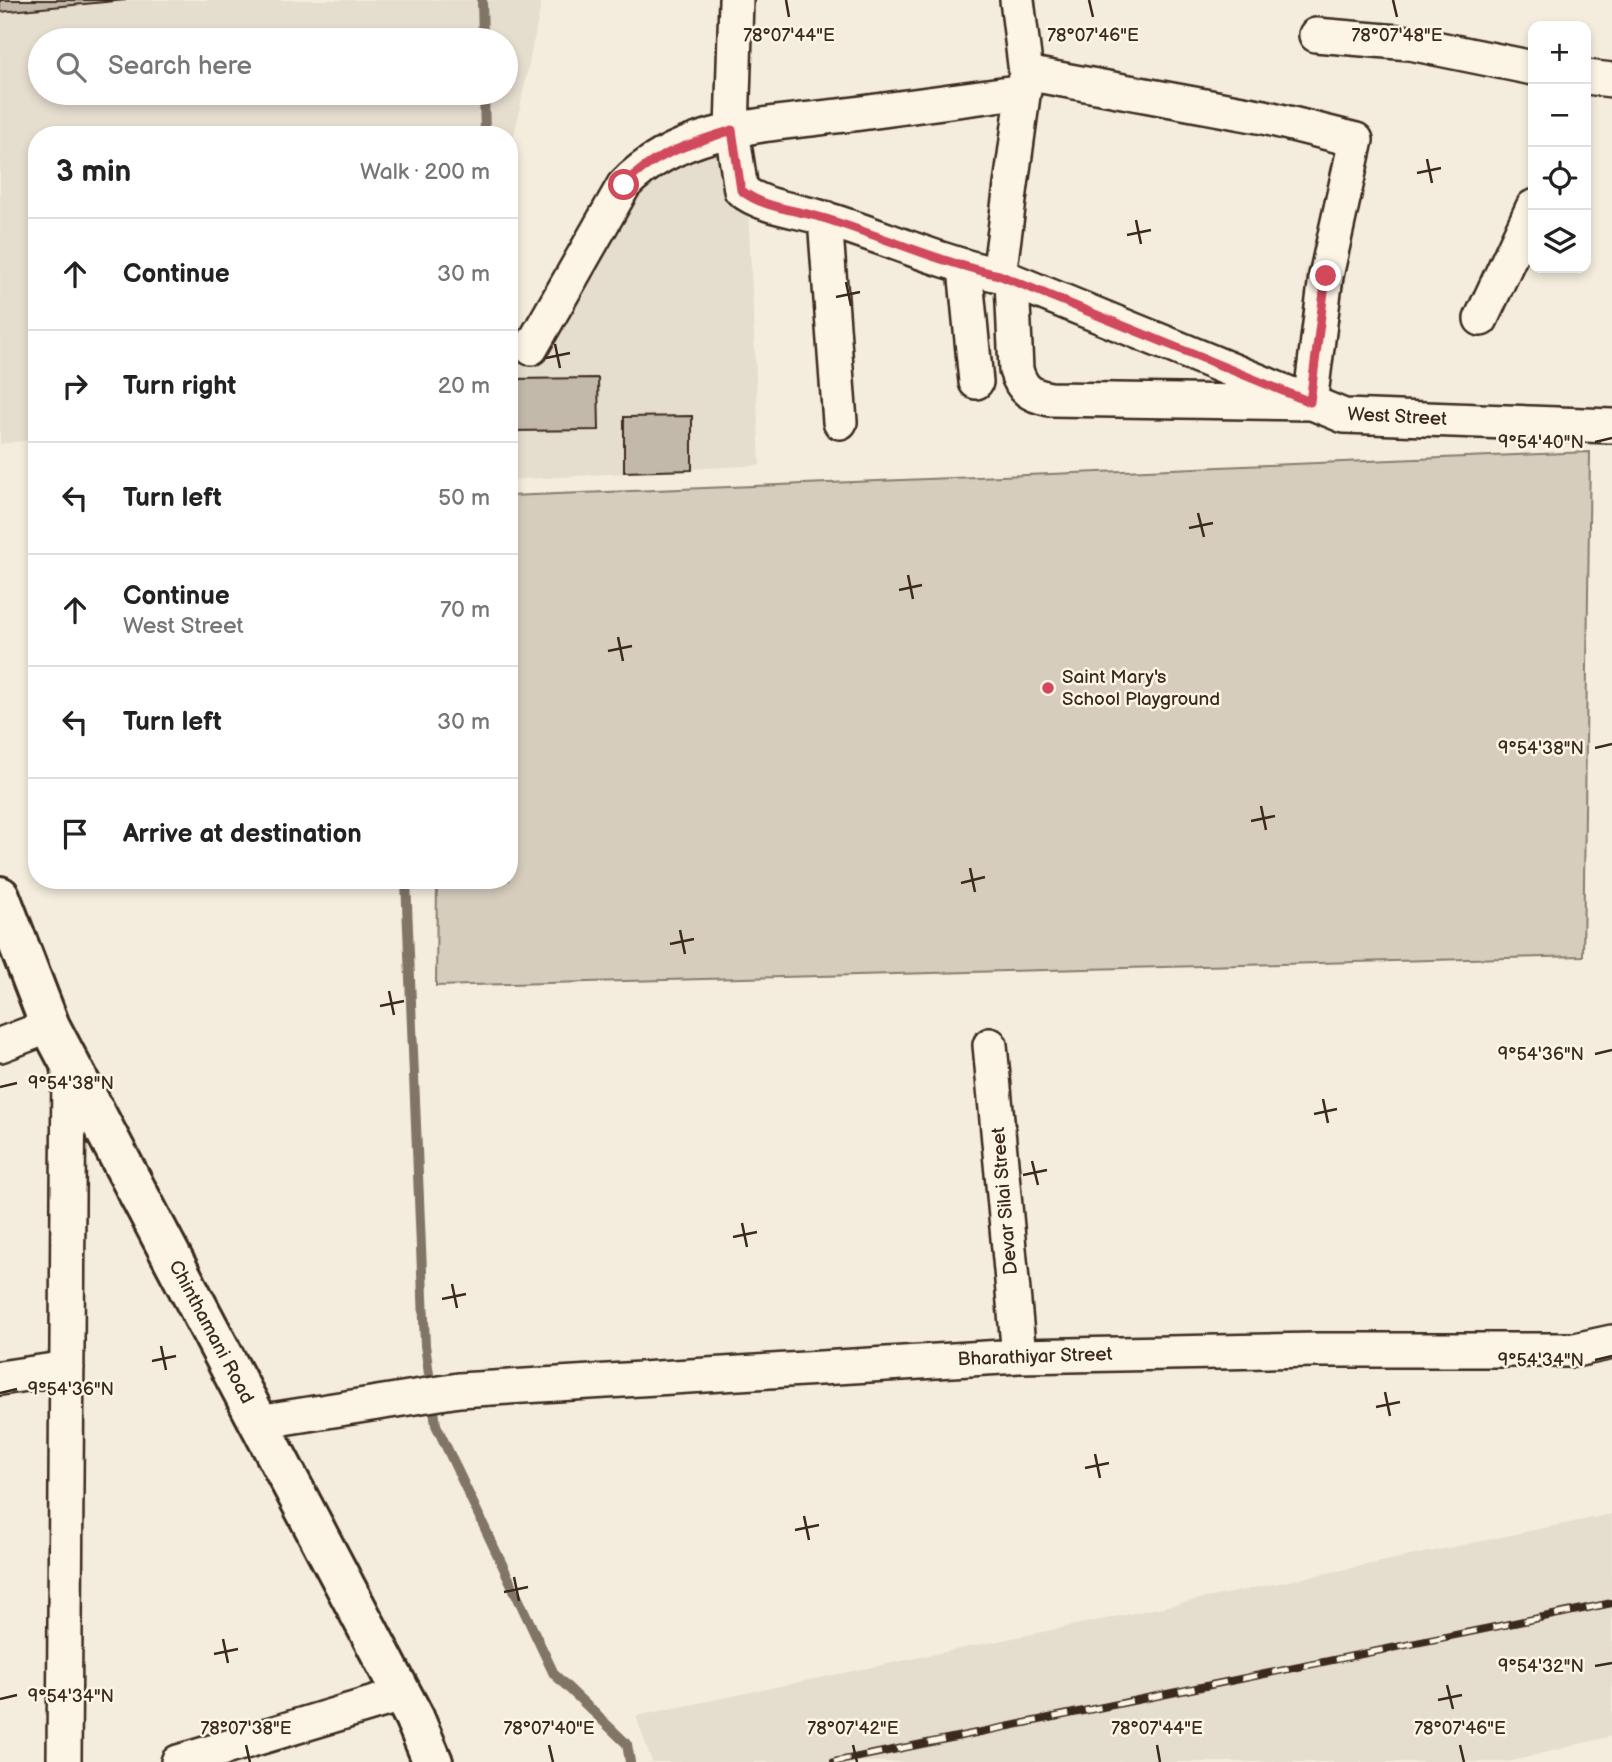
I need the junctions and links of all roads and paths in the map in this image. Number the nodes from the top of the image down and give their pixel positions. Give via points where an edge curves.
1 (736, 0) edge
2 (1017, 0) edge
3 (1316, 35) dead end
4 (1528, 67) edge
5 (1025, 82) junction
6 (732, 130) junction
7 (1532, 210) edge
8 (825, 219) junction
9 (965, 268) junction
10 (1005, 278) junction
11 (1481, 319) dead end
12 (531, 348) dead end
13 (976, 382) dead end
14 (1310, 402) junction
15 (840, 422) dead end
16 (1612, 426) edge
17 (0, 896) edge
18 (50, 1026) junction
19 (0, 1045) edge
20 (990, 1045) dead end
21 (69, 1060) junction
22 (1612, 1342) edge
23 (1019, 1356) junction
24 (67, 1368) junction
25 (0, 1378) edge
26 (258, 1422) junction
27 (401, 1695) junction
28 (64, 1762) edge
29 (178, 1762) edge
30 (433, 1762) edge

1 - 6 street
2 - 5 street
3 - 4 street via 1410,43
5 - 6 street
5 - 10 street
5 - 14 street via 1264,117 1356,140 1326,276
6 - 8 street, West Street via 741,190 751,198
6 - 12 street via 663,154 624,185
7 - 11 street
8 - 9 street, West Street
8 - 15 street
9 - 10 street, West Street
9 - 13 street
10 - 14 street, West Street
10 - 14 street via 1016,370 1020,384 1033,396
14 - 16 street, West Street via 1344,416
17 - 18 main road, Chinthamani Road
18 - 19 street
18 - 21 main road, Chinthamani Road
20 - 23 street, Devar Silai Street
21 - 24 street
21 - 26 main road, Chinthamani Road
22 - 23 street, Bharathiyar Street via 1576,1350
23 - 26 street, Bharathiyar Street via 459,1390
24 - 25 street
24 - 28 street
26 - 27 main road, Chinthamani Road
27 - 29 street
27 - 30 main road, Chinthamani Road

